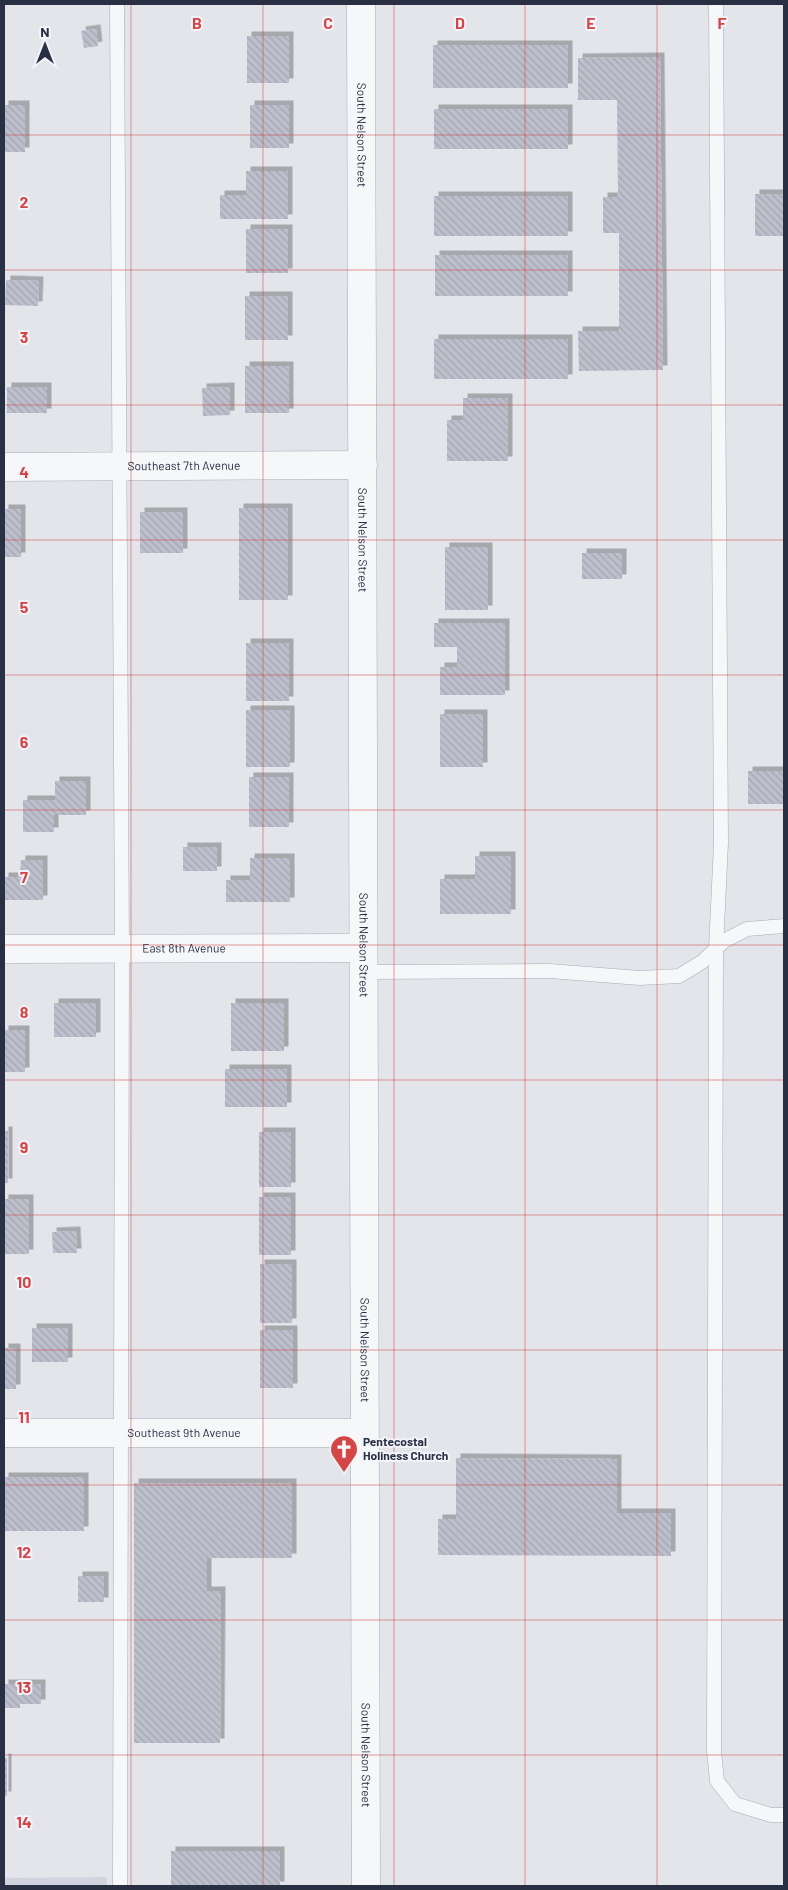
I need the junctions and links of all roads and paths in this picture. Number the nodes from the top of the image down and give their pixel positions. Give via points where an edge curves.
1 (117, 4) edge
2 (361, 4) edge
3 (716, 4) edge
4 (363, 465) junction
5 (4, 467) edge
6 (120, 467) junction
7 (784, 926) edge
8 (4, 949) edge
9 (122, 949) junction
10 (716, 949) junction
11 (363, 960) junction
12 (4, 1433) edge
13 (120, 1433) junction
14 (363, 1433) junction
15 (784, 1816) edge
16 (120, 1886) edge
17 (366, 1886) edge

1 - 6 lane
2 - 4 street, South Nelson Street
3 - 10 lane via 721,842
4 - 6 street, Southeast 7th Avenue
4 - 11 street, South Nelson Street
5 - 6 street, Southeast 7th Avenue
6 - 9 lane
7 - 10 lane via 747,929
8 - 9 street, East 8th Avenue
9 - 11 street, East 8th Avenue
9 - 13 lane
10 - 11 lane via 679,976 640,978
10 - 15 lane via 714,1751 717,1782 735,1804
11 - 14 street, South Nelson Street
12 - 13 street, Southeast 9th Avenue
13 - 14 street, Southeast 9th Avenue
13 - 16 lane
14 - 17 street, South Nelson Street

